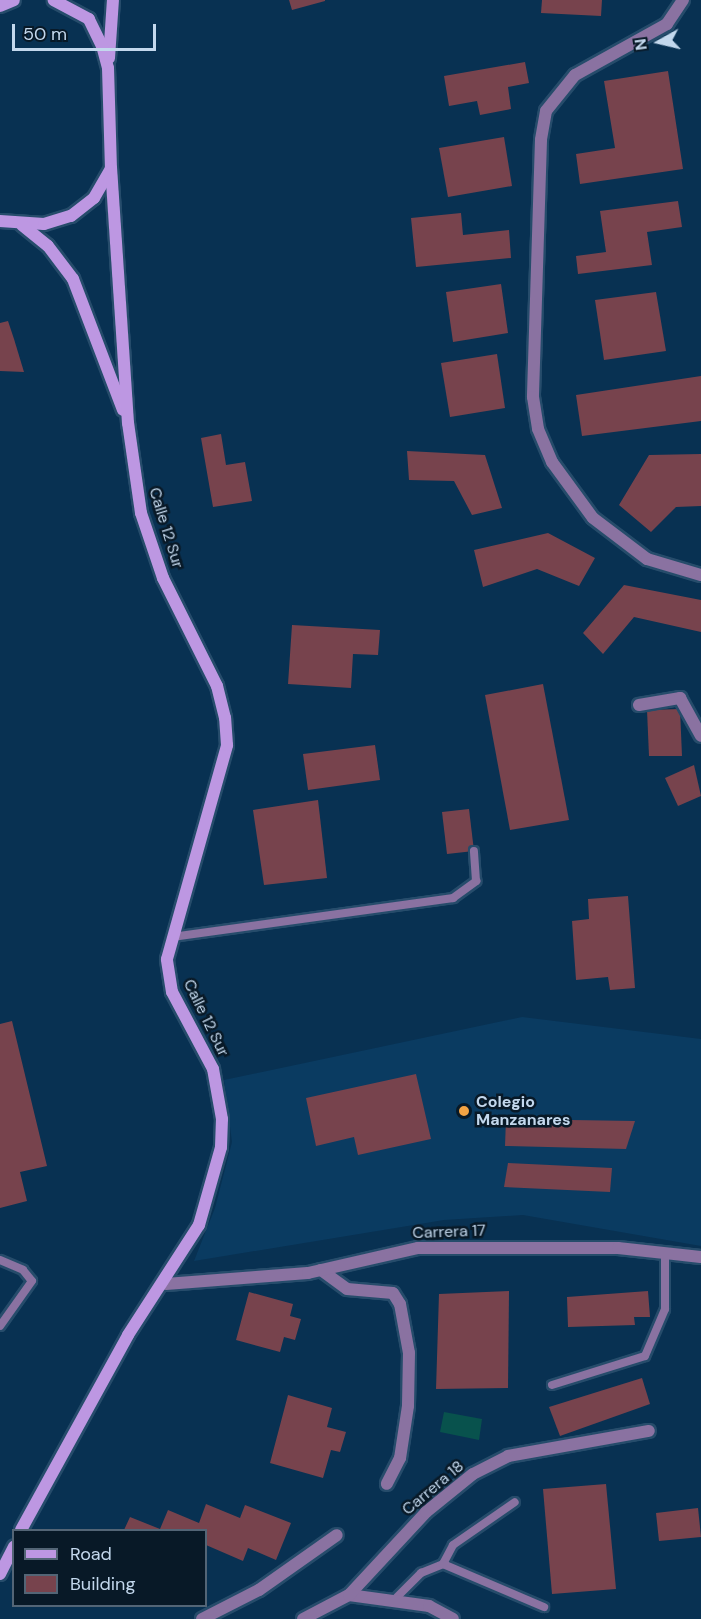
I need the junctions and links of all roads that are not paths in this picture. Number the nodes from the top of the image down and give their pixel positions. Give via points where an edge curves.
1 (14, 0) edge
2 (54, 0) edge
3 (113, 0) edge
4 (683, 0) edge
5 (0, 6) edge
6 (108, 68) junction
7 (111, 169) junction
8 (0, 221) edge
9 (22, 225) junction
10 (128, 423) junction
11 (701, 575) edge
12 (639, 705) dead end
13 (701, 736) edge
14 (474, 851) dead end
15 (171, 938) junction
16 (664, 1253) junction
17 (701, 1257) edge
18 (0, 1260) edge
19 (321, 1270) junction
20 (166, 1284) junction
21 (0, 1326) edge
22 (552, 1385) dead end
23 (650, 1431) dead end
24 (387, 1484) dead end
25 (515, 1502) dead end
26 (22, 1529) edge
27 (337, 1535) dead end
28 (12, 1550) edge
29 (443, 1564) junction
30 (0, 1574) edge
31 (349, 1595) junction
32 (395, 1599) junction
33 (544, 1607) dead end
34 (202, 1619) edge
35 (303, 1619) edge
36 (453, 1619) edge

1 - 5 main road
2 - 6 main road via 89,20
3 - 6 main road
4 - 11 street via 667,24 574,75 546,111 541,140 533,397 538,429 552,462 593,518 647,559
6 - 7 main road, Calle 12 Sur
7 - 9 main road via 83,208 58,220
7 - 10 main road, Calle 12 Sur
8 - 9 main road
9 - 10 main road, Calle 12 Sur via 48,246 73,279
10 - 15 main road, Calle 12 Sur via 151,548 217,686 225,718 227,745
12 - 13 street via 680,698
14 - 15 lane via 476,881 453,898
15 - 20 main road, Calle 12 Sur via 172,992 213,1069 222,1119 216,1173 199,1225
16 - 17 street, Carrera 17
16 - 19 street, Carrera 17 via 568,1246 418,1248
16 - 22 lane via 665,1309 659,1334 645,1356
18 - 21 lane via 23,1269 32,1281
19 - 20 street, Carrera 17
19 - 24 street via 347,1288 393,1293 400,1304 409,1353 408,1406 400,1458
20 - 26 main road, Calle 12 Sur via 128,1335
23 - 31 street, Carrera 18 via 508,1456 473,1474 426,1512
25 - 29 lane via 453,1545
27 - 34 street via 259,1590
28 - 30 main road
29 - 32 lane via 421,1573
29 - 33 lane
31 - 32 street
31 - 35 street, Carrera 18
32 - 36 street via 429,1606

